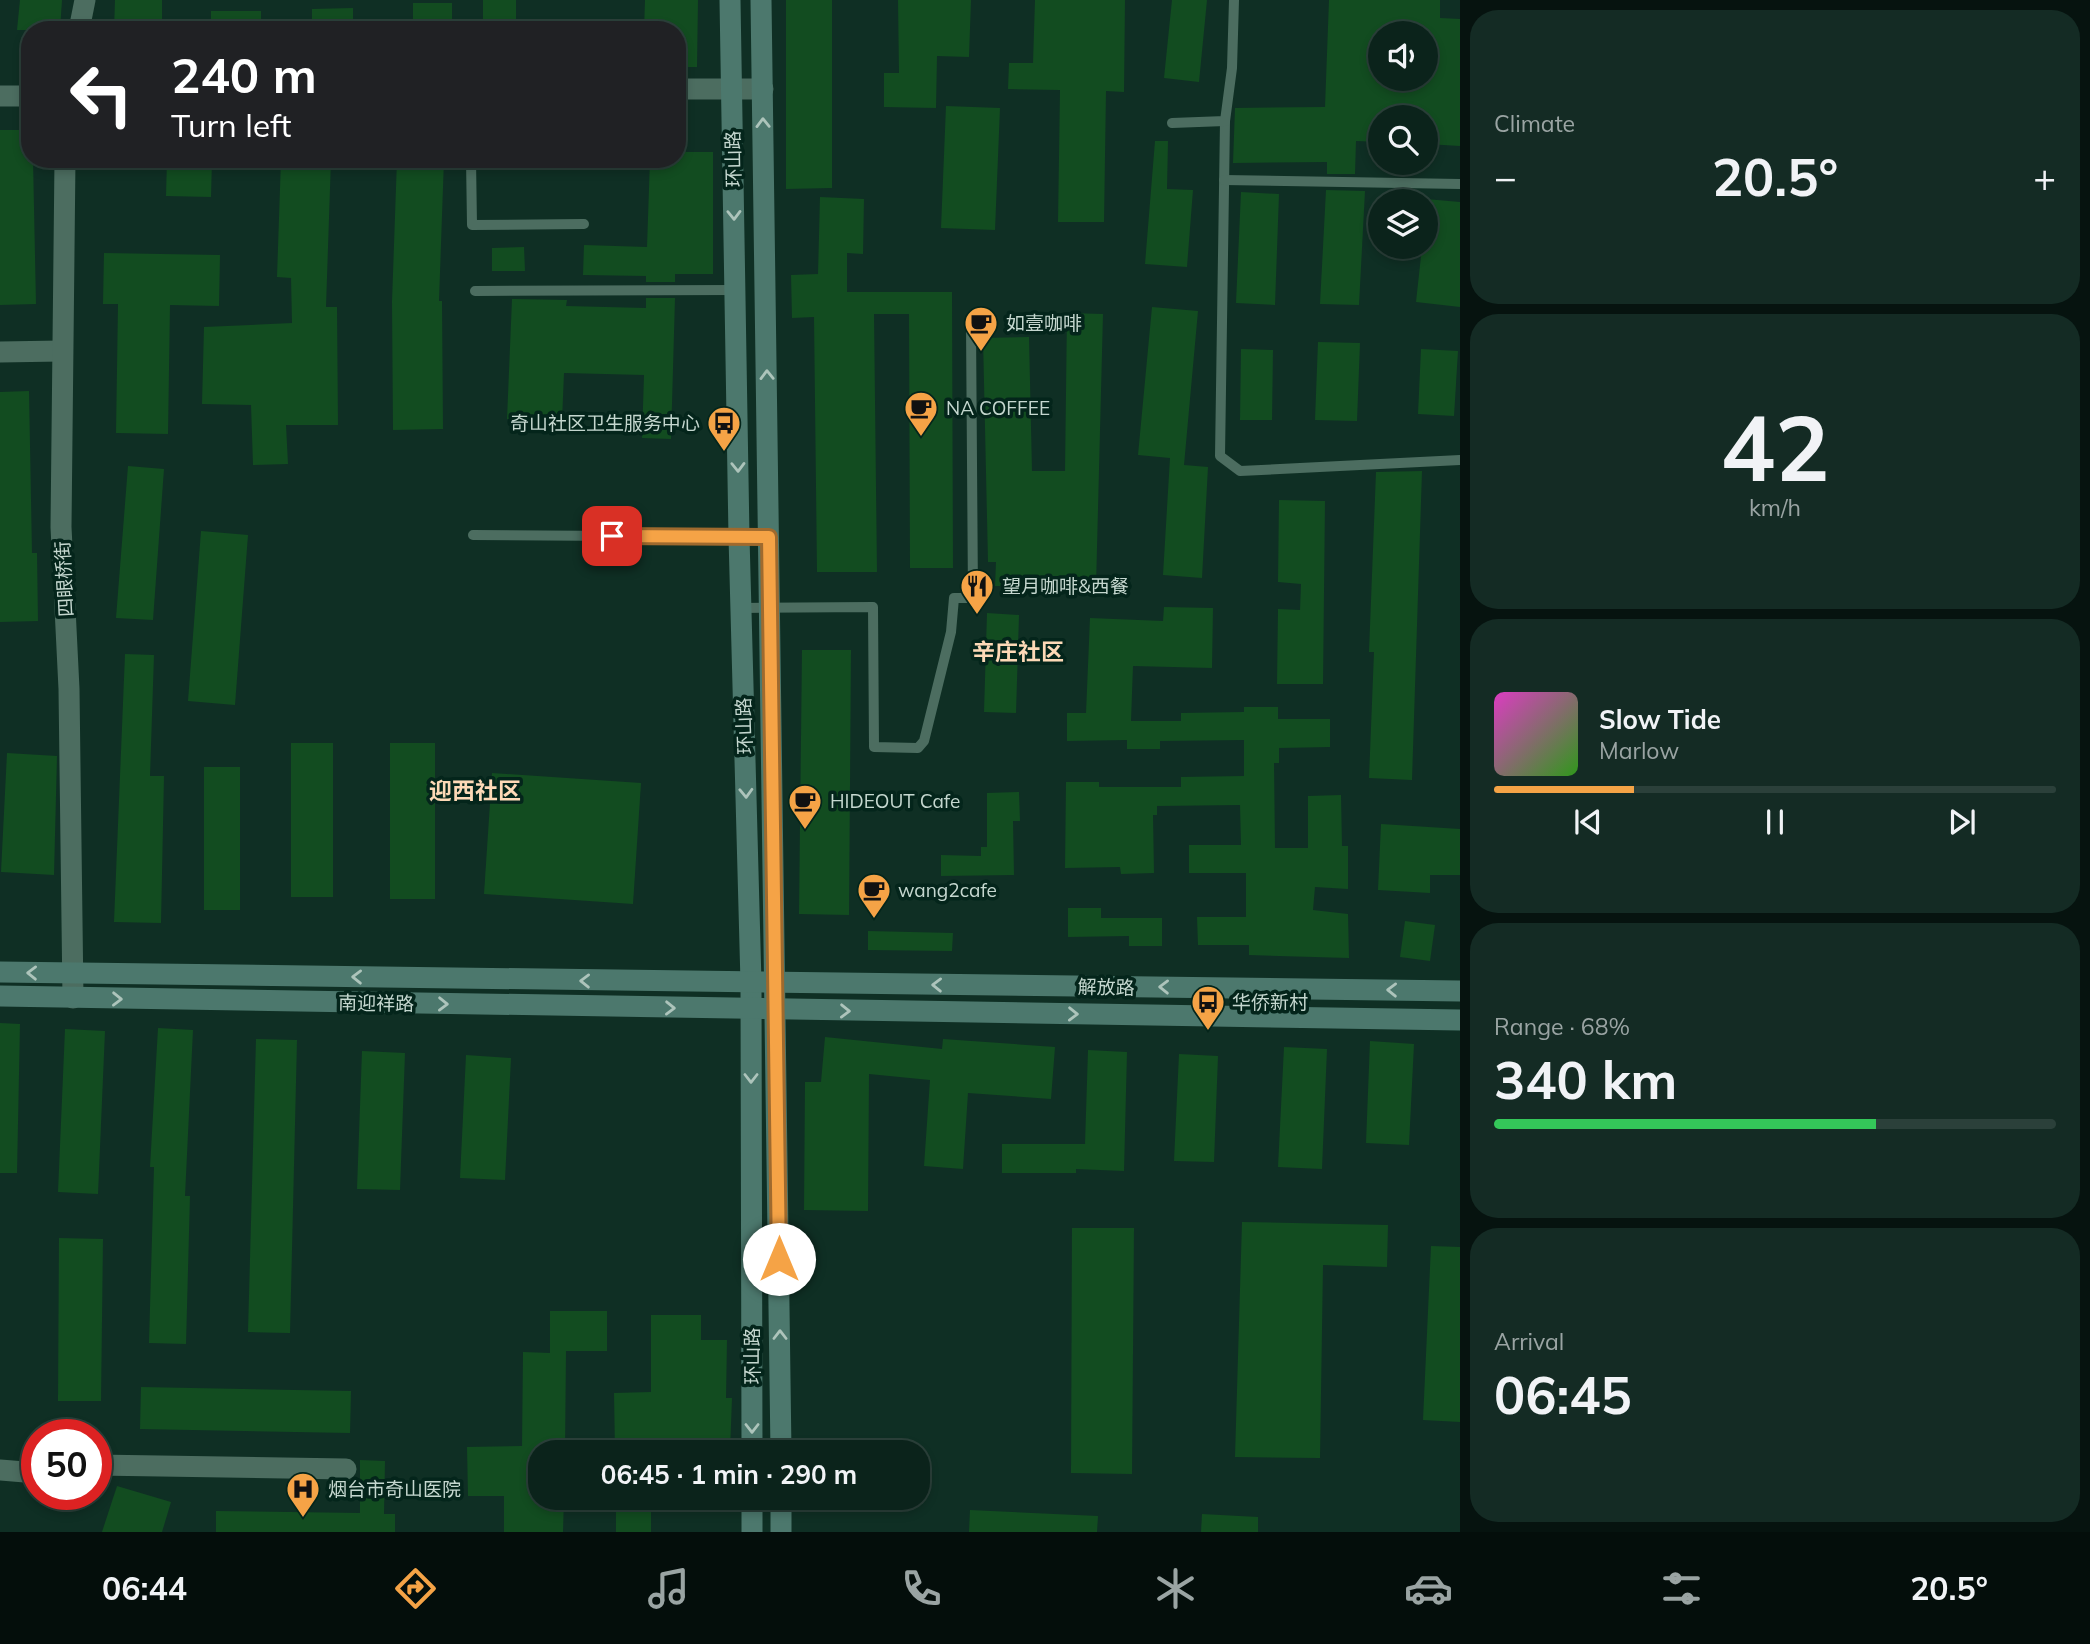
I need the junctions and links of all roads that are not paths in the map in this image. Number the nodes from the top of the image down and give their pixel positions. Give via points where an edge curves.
1 (85, 0) edge
2 (730, 0) edge
3 (761, 0) edge
4 (1234, 0) edge
5 (81, 21) edge
6 (732, 88) junction
7 (686, 89) edge
8 (763, 89) junction
9 (0, 96) edge
10 (21, 96) edge
11 (1225, 121) junction
12 (1172, 123) dead end
13 (65, 168) edge
14 (471, 168) edge
15 (1224, 180) junction
16 (1460, 184) edge
17 (584, 224) dead end
18 (735, 289) junction
19 (475, 291) dead end
20 (971, 325) dead end
21 (61, 351) junction
22 (0, 352) edge
23 (1460, 460) edge
24 (473, 535) dead end
25 (739, 537) junction
26 (769, 537) junction
27 (741, 608) junction
28 (771, 608) junction
29 (0, 972) edge
30 (73, 974) junction
31 (751, 983) junction
32 (776, 983) junction
33 (1460, 991) edge
34 (0, 996) edge
35 (73, 998) junction
36 (751, 1010) junction
37 (777, 1010) junction
38 (1460, 1020) edge
39 (752, 1440) edge
40 (781, 1440) edge
41 (112, 1465) edge
42 (346, 1469) dead end
43 (0, 1470) edge
44 (21, 1472) edge
45 (752, 1510) edge
46 (781, 1510) edge
47 (752, 1532) edge
48 (781, 1532) edge

1 - 5 street
2 - 6 main road, 环山路
3 - 8 main road, 环山路
4 - 11 lane
6 - 7 street
6 - 8 street
6 -> 18 main road, 环山路
26 -> 8 main road, 环山路
9 - 10 street
11 - 12 lane
11 - 15 lane
13 - 21 street, 四眼桥街
14 - 17 lane via 472,225
15 - 16 lane
15 - 23 lane via 1220,456 1240,471
18 - 19 lane
18 -> 25 main road, 环山路
20 - 28 lane via 973,598 954,598 951,632 924,741 918,748 874,747 873,607
21 - 22 street
21 - 30 street, 四眼桥街
24 - 25 lane
25 - 26 lane
25 - 27 main road, 环山路
26 - 28 main road, 环山路
27 - 28 lane
27 -> 31 main road, 环山路
28 - 32 main road, 环山路
30 -> 29 main road, 南迎祥路
31 -> 30 main road, 南迎祥路
30 - 35 street, 四眼桥街
31 - 32 main road, 解放路
31 - 36 main road, 环山路
33 -> 32 main road, 解放路
32 - 37 main road, 环山路
34 - 35 main road, 南迎祥路
35 -> 36 main road, 南迎祥路
36 - 37 main road, 解放路
36 -> 39 main road, 环山路
37 -> 38 main road, 解放路
40 -> 37 main road, 环山路
41 - 42 street
43 - 44 street
45 - 47 main road
46 - 48 main road

